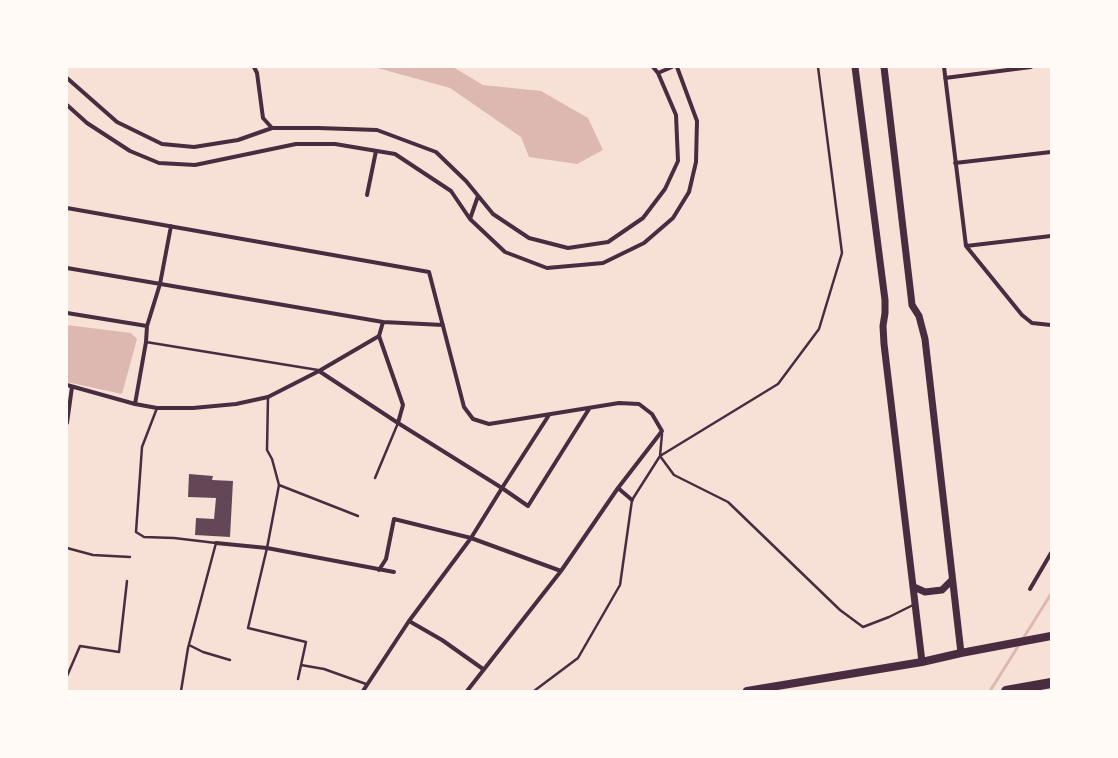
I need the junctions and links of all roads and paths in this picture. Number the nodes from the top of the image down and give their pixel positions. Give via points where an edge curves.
1 (254, 67) edge
2 (653, 67) edge
3 (672, 67) edge
4 (676, 67) edge
5 (818, 67) edge
6 (855, 67) edge
7 (884, 67) edge
8 (944, 67) edge
9 (1031, 67) edge
10 (658, 73) junction
11 (67, 78) edge
12 (945, 78) junction
13 (67, 105) edge
14 (272, 128) junction
15 (376, 150) junction
16 (1051, 152) edge
17 (955, 163) junction
18 (367, 195) dead end
19 (478, 196) junction
20 (67, 208) edge
21 (470, 219) junction
22 (170, 226) junction
23 (1051, 236) edge
24 (966, 246) junction
25 (67, 268) edge
26 (160, 284) junction
27 (67, 313) edge
28 (383, 322) junction
29 (443, 325) junction
30 (1051, 325) edge
31 (147, 326) junction
32 (379, 336) junction
33 (146, 342) junction
34 (319, 370) junction
35 (69, 386) edge
36 (268, 397) junction
37 (135, 404) junction
38 (157, 408) junction
39 (589, 409) junction
40 (549, 415) junction
41 (67, 423) edge
42 (398, 424) junction
43 (662, 431) junction
44 (660, 456) junction
45 (375, 478) dead end
46 (278, 485) junction
47 (502, 488) junction
48 (618, 488) junction
49 (632, 500) junction
50 (358, 516) dead end
51 (471, 538) junction
52 (216, 543) junction
53 (67, 548) edge
54 (267, 548) junction
55 (1051, 553) edge
56 (130, 557) dead end
57 (379, 570) junction
58 (560, 570) junction
59 (394, 572) dead end
60 (952, 580) junction
61 (127, 581) dead end
62 (914, 586) junction
63 (1030, 589) dead end
64 (916, 604) junction
65 (409, 621) junction
66 (1048, 636) edge
67 (189, 645) junction
68 (960, 653) junction
69 (230, 660) dead end
70 (922, 662) junction
71 (301, 665) junction
72 (483, 669) junction
73 (67, 676) edge
74 (298, 679) dead end
75 (1051, 683) edge
76 (366, 684) junction
77 (181, 691) edge
78 (362, 691) edge
79 (467, 691) edge
80 (534, 691) edge
81 (747, 691) edge
82 (1006, 691) edge

1 - 14 street via 263,118
2 - 10 street
3 - 10 street
4 - 21 street via 697,121 696,162 689,192 673,218 644,243 603,263 547,268 505,252
5 - 44 lane via 842,253 819,329 778,384
6 - 62 street via 885,300 884,344
7 - 60 street via 912,305 919,316 924,339
8 - 12 street
9 - 12 street
10 - 19 street via 676,115 678,161 665,189 643,218 608,242 568,248 529,238 493,214
11 - 14 street via 117,122 162,144 194,147 238,140
12 - 17 street
13 - 15 street via 87,123 130,151 159,162 195,165 296,144 335,144
14 - 19 street via 376,130 436,152
15 - 18 street
15 - 21 street via 394,154 451,191
16 - 17 street
17 - 24 street
19 - 21 street
20 - 22 street
22 - 26 street
22 - 29 street via 429,272
23 - 24 street
24 - 30 street via 1022,315 1032,323
25 - 26 street
26 - 28 street
26 - 31 street
27 - 31 street
28 - 29 street
28 - 32 street
29 - 40 street via 464,407 473,419 489,424
31 - 33 street
32 - 34 street
32 - 42 street via 403,405
33 - 34 lane
33 - 37 street
34 - 36 street
34 - 42 street
35 - 37 street
35 - 41 street
36 - 38 street via 192,408
36 - 46 lane via 267,450 272,459
37 - 38 street
38 - 52 lane via 142,447 136,532 144,537
39 - 40 street
39 - 43 street via 639,404 652,414
39 - 47 street via 528,506
40 - 47 street
42 - 45 lane
42 - 47 street
43 - 44 lane
43 - 48 street
44 - 49 lane
44 - 64 lane via 674,475 728,502 840,610 863,627
46 - 50 lane
46 - 54 lane
47 - 51 street
48 - 49 street
48 - 58 street
49 - 80 lane via 620,585 578,658
51 - 57 street via 394,519 386,558
51 - 58 street
51 - 65 street
52 - 54 street
52 - 67 lane
53 - 56 lane via 93,555
54 - 57 street
54 - 71 lane via 248,628 306,642
55 - 63 street
57 - 59 street
58 - 72 street
60 - 62 street via 942,590 925,592
60 - 68 street
61 - 73 lane via 119,652 80,646
62 - 64 street
64 - 70 street
65 - 72 street via 442,640
65 - 76 street
66 - 68 main road
67 - 69 lane
67 - 77 lane
68 - 70 main road
70 - 81 main road
71 - 74 lane
71 - 76 lane via 324,669
72 - 79 street
75 - 82 highway
76 - 78 street

